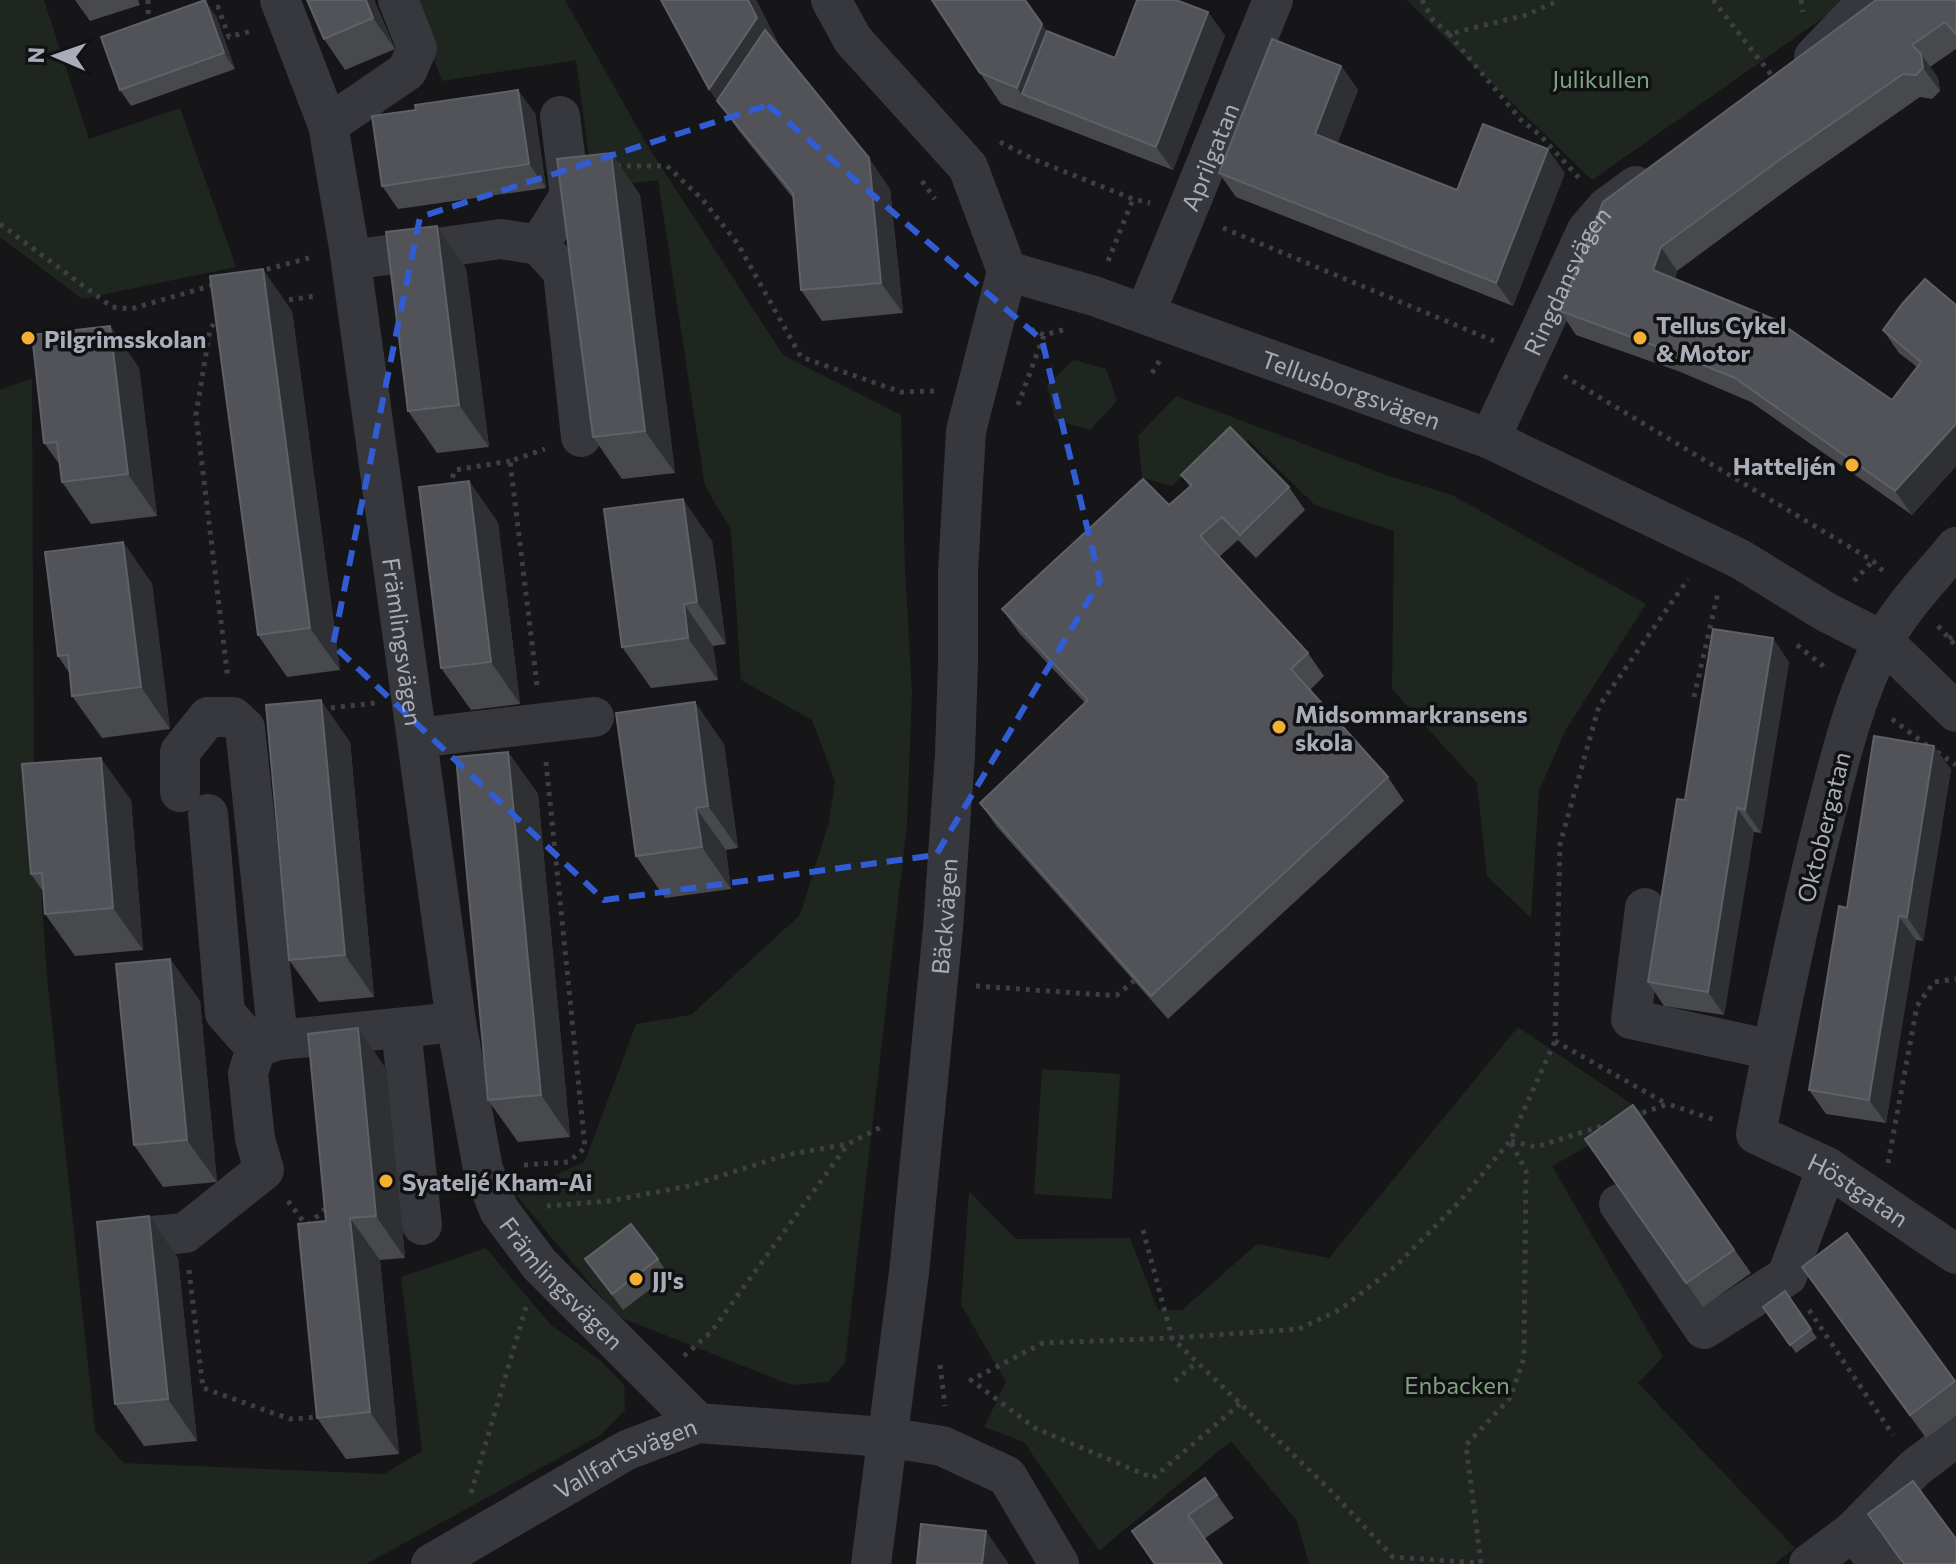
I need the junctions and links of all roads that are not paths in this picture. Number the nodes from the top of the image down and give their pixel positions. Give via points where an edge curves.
1 (398, 0) edge
2 (831, 0) edge
3 (1273, 0) edge
4 (1862, 0) edge
5 (284, 11) edge
6 (1778, 83) edge
7 (560, 116) dead end
8 (328, 125) junction
9 (1667, 164) edge
10 (539, 245) junction
11 (1007, 271) junction
12 (353, 275) junction
13 (1145, 314) junction
14 (581, 437) road end
15 (1490, 439) junction
16 (1956, 547) edge
17 (1883, 641) junction
18 (1956, 712) edge
19 (594, 717) dead end
20 (417, 738) junction
21 (1645, 908) dead end
22 (456, 1022) junction
23 (401, 1028) junction
24 (267, 1044) junction
25 (1772, 1050) junction
26 (1756, 1134) joint
27 (1827, 1167) junction
28 (1619, 1204) edge
29 (422, 1225) dead end
30 (168, 1235) road end
31 (1956, 1254) edge
32 (698, 1423) junction
33 (885, 1437) junction
34 (1956, 1437) edge
35 (1852, 1532) junction
36 (442, 1558) edge
37 (871, 1564) edge
38 (1059, 1564) edge
39 (1809, 1564) edge
40 (1881, 1564) edge

1 - 8 street via 417,48 407,71
2 - 11 street via 853,40 968,167
3 - 13 street, Aprilgatan
4 - 6 street via 1817,54
5 - 8 street, Främlingsvägen
7 - 10 street via 570,195
8 - 12 street, Främlingsvägen
9 - 15 street, Ringdansvägen via 1606,208 1587,230
10 - 12 street via 501,239
10 - 14 street via 563,272
11 - 13 street, Tellusborgsvägen
11 - 33 street, Bäckvägen via 966,431 943,928 909,1273
12 - 20 street, Främlingsvägen
13 - 15 street, Tellusborgsvägen
15 - 17 street, Tellusborgsvägen via 1740,559
16 - 17 street, Oktobergatan
17 - 18 street, Tellusborgsvägen
17 - 25 street, Oktobergatan via 1848,727
19 - 20 street
20 - 22 street, Främlingsvägen
21 - 25 street via 1631,1019
22 - 23 street
22 - 32 street, Främlingsvägen via 483,1169 499,1210 539,1264
23 - 24 street
23 - 29 street
24 - 24 street via 245,728 233,717 208,717 180,752 194,803 225,1013
24 - 30 street via 248,1073 264,1170
25 - 26 street, Oktobergatan
26 - 27 street, Höstgatan
27 - 28 street via 1787,1276 1704,1329
27 - 31 street, Höstgatan
32 - 33 street, Vallfartsvägen
32 - 36 street, Vallfartsvägen via 627,1450
33 - 37 street, Bäckvägen
33 - 38 street, Vallfartsvägen via 942,1446 1007,1476
34 - 35 street via 1915,1468
35 - 39 street
35 - 40 street

